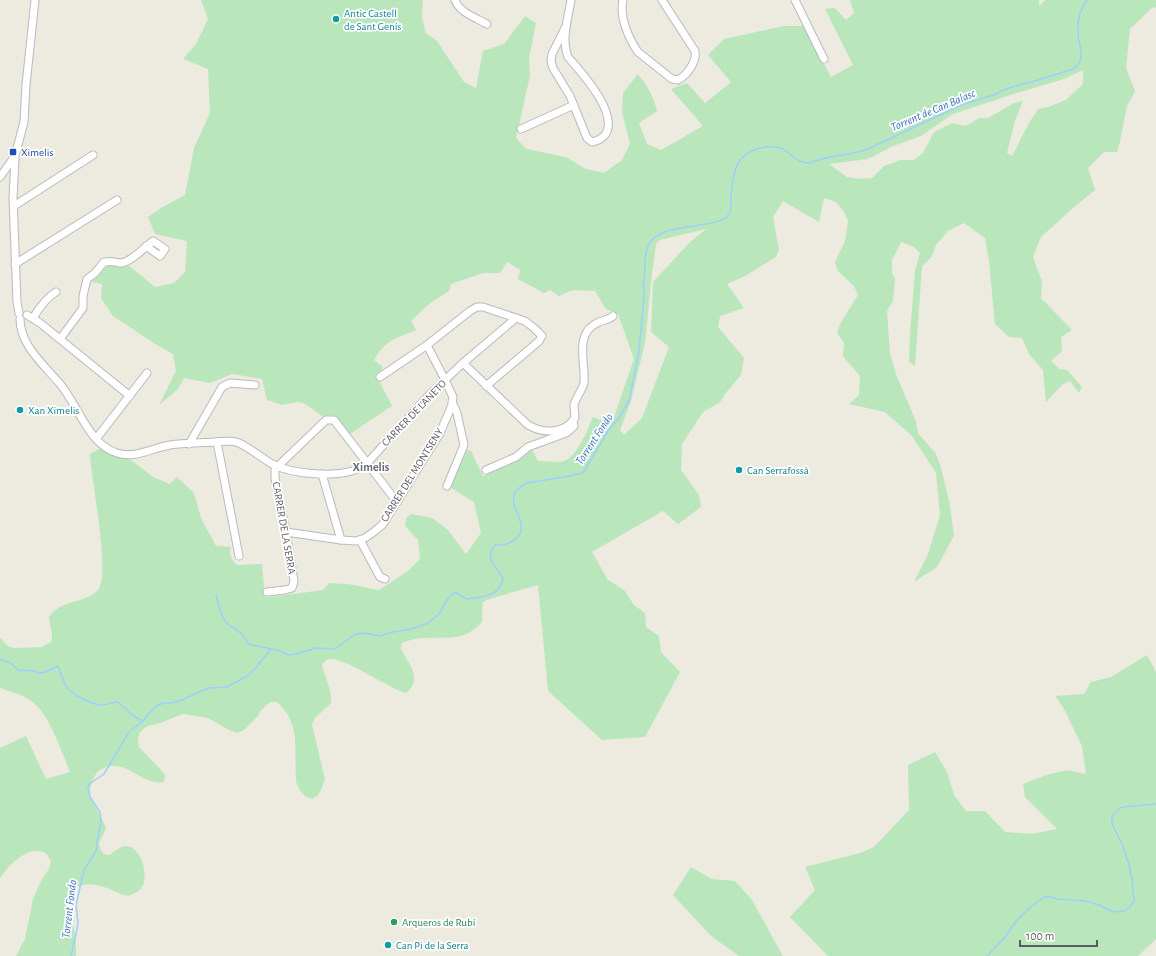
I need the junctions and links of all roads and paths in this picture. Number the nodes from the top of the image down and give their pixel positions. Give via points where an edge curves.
1 (35, 0) edge
2 (455, 0) edge
3 (571, 0) edge
4 (623, 0) edge
5 (662, 0) edge
6 (795, 0) edge
7 (487, 24) dead end
8 (566, 26) junction
9 (824, 58) dead end
10 (574, 105) junction
11 (521, 129) dead end
12 (93, 155) dead end
13 (15, 156) junction
14 (0, 177) edge
15 (117, 200) dead end
16 (14, 206) junction
17 (146, 246) dead end
18 (15, 264) junction
19 (56, 292) dead end
20 (613, 316) dead end
21 (25, 317) junction
22 (516, 318) junction
23 (60, 339) junction
24 (427, 345) junction
25 (463, 363) junction
26 (148, 373) dead end
27 (380, 377) dead end
28 (445, 380) junction
29 (255, 385) dead end
30 (486, 386) junction
31 (130, 396) junction
32 (453, 400) junction
33 (573, 421) junction
34 (96, 439) junction
35 (217, 442) junction
36 (189, 444) junction
37 (367, 462) junction
38 (278, 466) junction
39 (486, 470) dead end
40 (322, 474) junction
41 (446, 486) dead end
42 (396, 502) junction
43 (286, 532) junction
44 (341, 540) junction
45 (360, 540) junction
46 (239, 556) dead end
47 (385, 579) dead end
48 (267, 592) dead end

1 - 13 street via 24,122
2 - 7 street via 461,10
3 - 8 street
4 - 5 street via 623,20 635,48 672,79 678,80 695,59 695,51
6 - 9 street
8 - 10 street via 551,61
8 - 10 street via 564,43 568,57 600,99 607,115 609,125 602,138 592,142 588,138
10 - 11 street
12 - 16 street
13 - 14 street
13 - 16 street
15 - 18 street
16 - 18 street
17 - 23 street via 138,255 122,263 104,262 87,279 83,308
18 - 21 street via 17,298
19 - 21 street via 49,296 38,310
20 - 33 street via 590,328 582,342 583,385 574,406 576,418
21 - 23 street via 40,323
21 - 34 street, CARRER DE L'ANETO via 21,329 28,347 61,385
22 - 24 street via 477,307
22 - 25 street, CARRER DE L'ANETO
22 - 30 street via 530,324 542,336
23 - 31 street
24 - 27 street
24 - 28 street
25 - 28 street, CARRER DE L'ANETO
25 - 30 street
26 - 31 street
28 - 32 street
28 - 37 street, CARRER DE L'ANETO
29 - 36 street via 230,383 222,387
30 - 33 street via 536,430 549,432 564,428
31 - 34 street
32 - 41 street via 464,445
32 - 42 street, CARRER DEL MONTSENY via 440,433
33 - 39 street via 574,426 566,433 528,447 516,457
34 - 36 street, CARRER DE L'ANETO via 116,453 131,455 170,445
35 - 36 street, CARRER DE L'ANETO
35 - 38 street, CARRER DE L'ANETO via 235,441
35 - 46 street
37 - 38 street, CARRER DE LA SERRA via 334,420 326,420
37 - 40 street, CARRER DE L'ANETO via 353,471
37 - 42 street
38 - 40 street, CARRER DE L'ANETO
38 - 43 street, CARRER DE LA SERRA via 275,478
40 - 44 street
42 - 45 street, CARRER DEL MONTSENY via 383,524
43 - 44 street
43 - 48 street, CARRER DE LA SERRA via 294,582 292,588
44 - 45 street
45 - 47 street via 380,577

